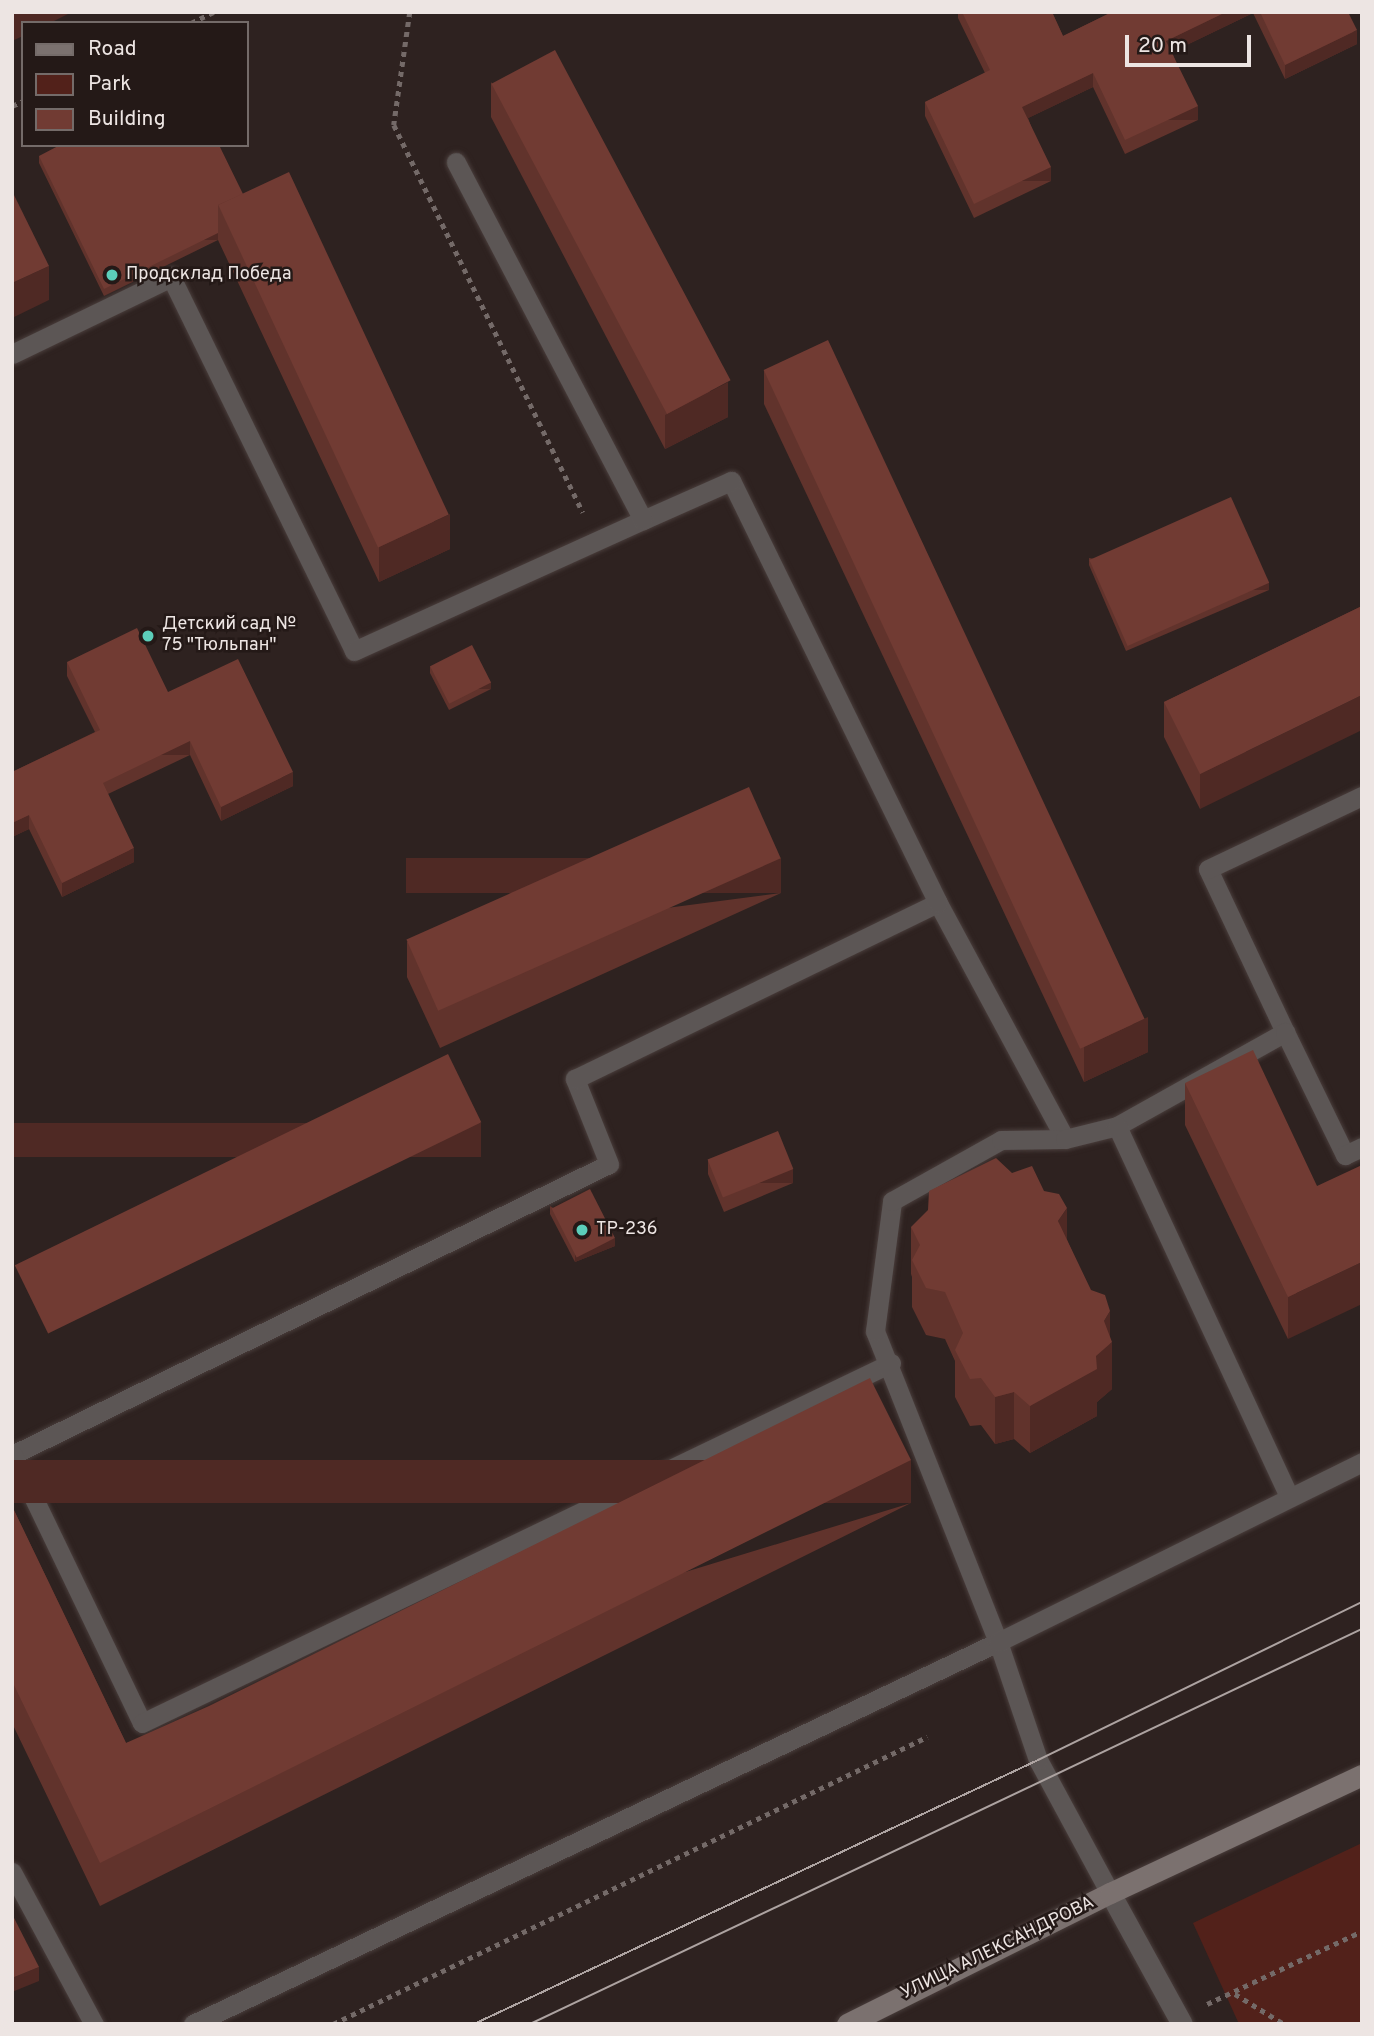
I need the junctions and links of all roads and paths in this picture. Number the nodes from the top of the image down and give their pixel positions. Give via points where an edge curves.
1 (214, 12) edge
2 (411, 12) edge
3 (195, 21) edge
4 (456, 162) dead end
5 (12, 354) edge
6 (643, 520) junction
7 (597, 541) junction
8 (1362, 796) edge
9 (938, 903) junction
10 (1285, 1032) junction
11 (1117, 1126) junction
12 (1065, 1139) junction
13 (1362, 1147) edge
14 (891, 1363) junction
15 (13, 1455) edge
16 (1362, 1462) edge
17 (1289, 1497) junction
18 (998, 1642) junction
19 (927, 1737) dead end
20 (1362, 1775) edge
21 (12, 1872) edge
22 (1110, 1893) junction
23 (1362, 1931) edge
24 (1234, 1993) junction
25 (1180, 2020) edge
26 (94, 2024) edge
27 (193, 2024) edge
28 (333, 2024) edge
29 (847, 2024) edge
30 (1284, 2024) edge

1 - 3 path
2 - 7 path via 394,125
4 - 6 lane
5 - 7 lane via 171,277 354,651
6 - 7 lane
6 - 9 lane via 731,481
8 - 10 lane via 1208,869
9 - 12 lane
9 - 15 lane via 575,1079 609,1164
10 - 11 lane
10 - 13 lane via 1345,1156
11 - 12 lane
11 - 17 lane
12 - 14 lane via 1001,1140 892,1201 876,1331
14 - 15 lane via 142,1723
14 - 18 lane
16 - 17 lane
17 - 18 lane
18 - 22 lane via 1038,1760
18 - 27 lane
19 - 28 path
20 - 22 main road, УЛИЦА АЛЕКСАНДРОВА
21 - 26 lane
22 - 25 street, УЛИЦА АЛЕКСАНДРОВА
22 - 29 main road, УЛИЦА АЛЕКСАНДРОВА
23 - 24 path
24 - 25 path
24 - 30 path

